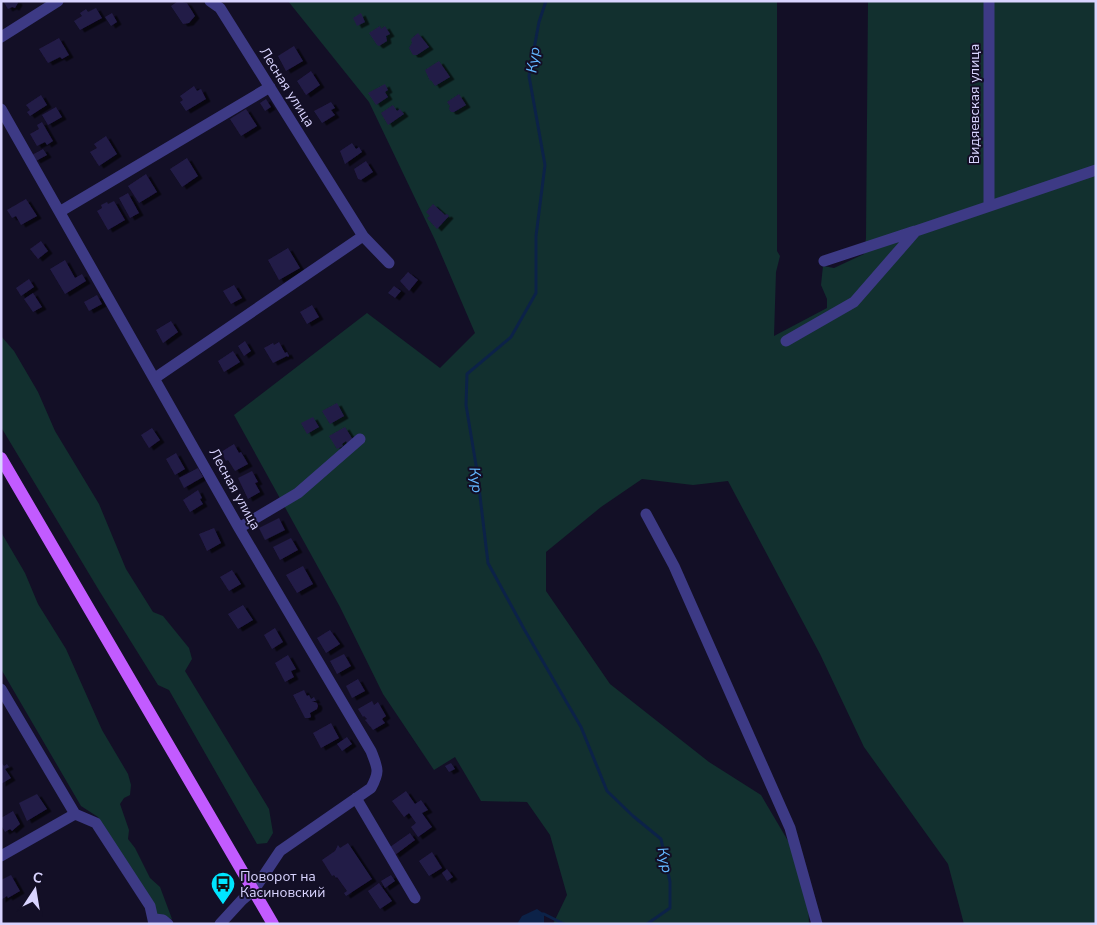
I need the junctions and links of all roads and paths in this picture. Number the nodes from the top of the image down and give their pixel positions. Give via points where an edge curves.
1 (58, 1) edge
2 (210, 1) edge
3 (989, 1) edge
4 (1, 37) edge
5 (270, 87) junction
6 (1, 109) edge
7 (1096, 170) edge
8 (989, 206) junction
9 (60, 211) junction
10 (916, 231) junction
11 (363, 236) junction
12 (824, 261) dead end
13 (389, 263) dead end
14 (786, 341) dead end
15 (155, 378) junction
16 (360, 439) dead end
17 (1, 458) edge
18 (646, 514) dead end
19 (239, 528) junction
20 (1, 689) edge
21 (356, 798) junction
22 (75, 814) junction
23 (1, 856) edge
24 (254, 890) junction
25 (415, 898) dead end
26 (154, 922) edge
27 (168, 924) edge
28 (220, 924) edge
29 (273, 924) edge
30 (817, 924) edge

1 - 4 street
2 - 5 street, Лесная улица via 220,8
3 - 8 street, Видяевская улица
5 - 9 street
5 - 11 street, Лесная улица
6 - 9 street, Лесная улица
7 - 8 street
8 - 10 street
9 - 15 street, Лесная улица
10 - 12 street
10 - 14 street via 854,302
11 - 13 street, Лесная улица
11 - 15 street
15 - 19 street, Лесная улица
16 - 19 street via 298,492
17 - 24 main road
18 - 30 street via 674,566 790,828
19 - 21 street, Лесная улица via 372,751 378,775 371,788
20 - 22 street
21 - 24 street, Лесная улица via 280,852
21 - 25 street
22 - 23 street
22 - 26 street via 96,822 150,906
24 - 28 street
24 - 29 main road
26 - 27 street via 163,920

